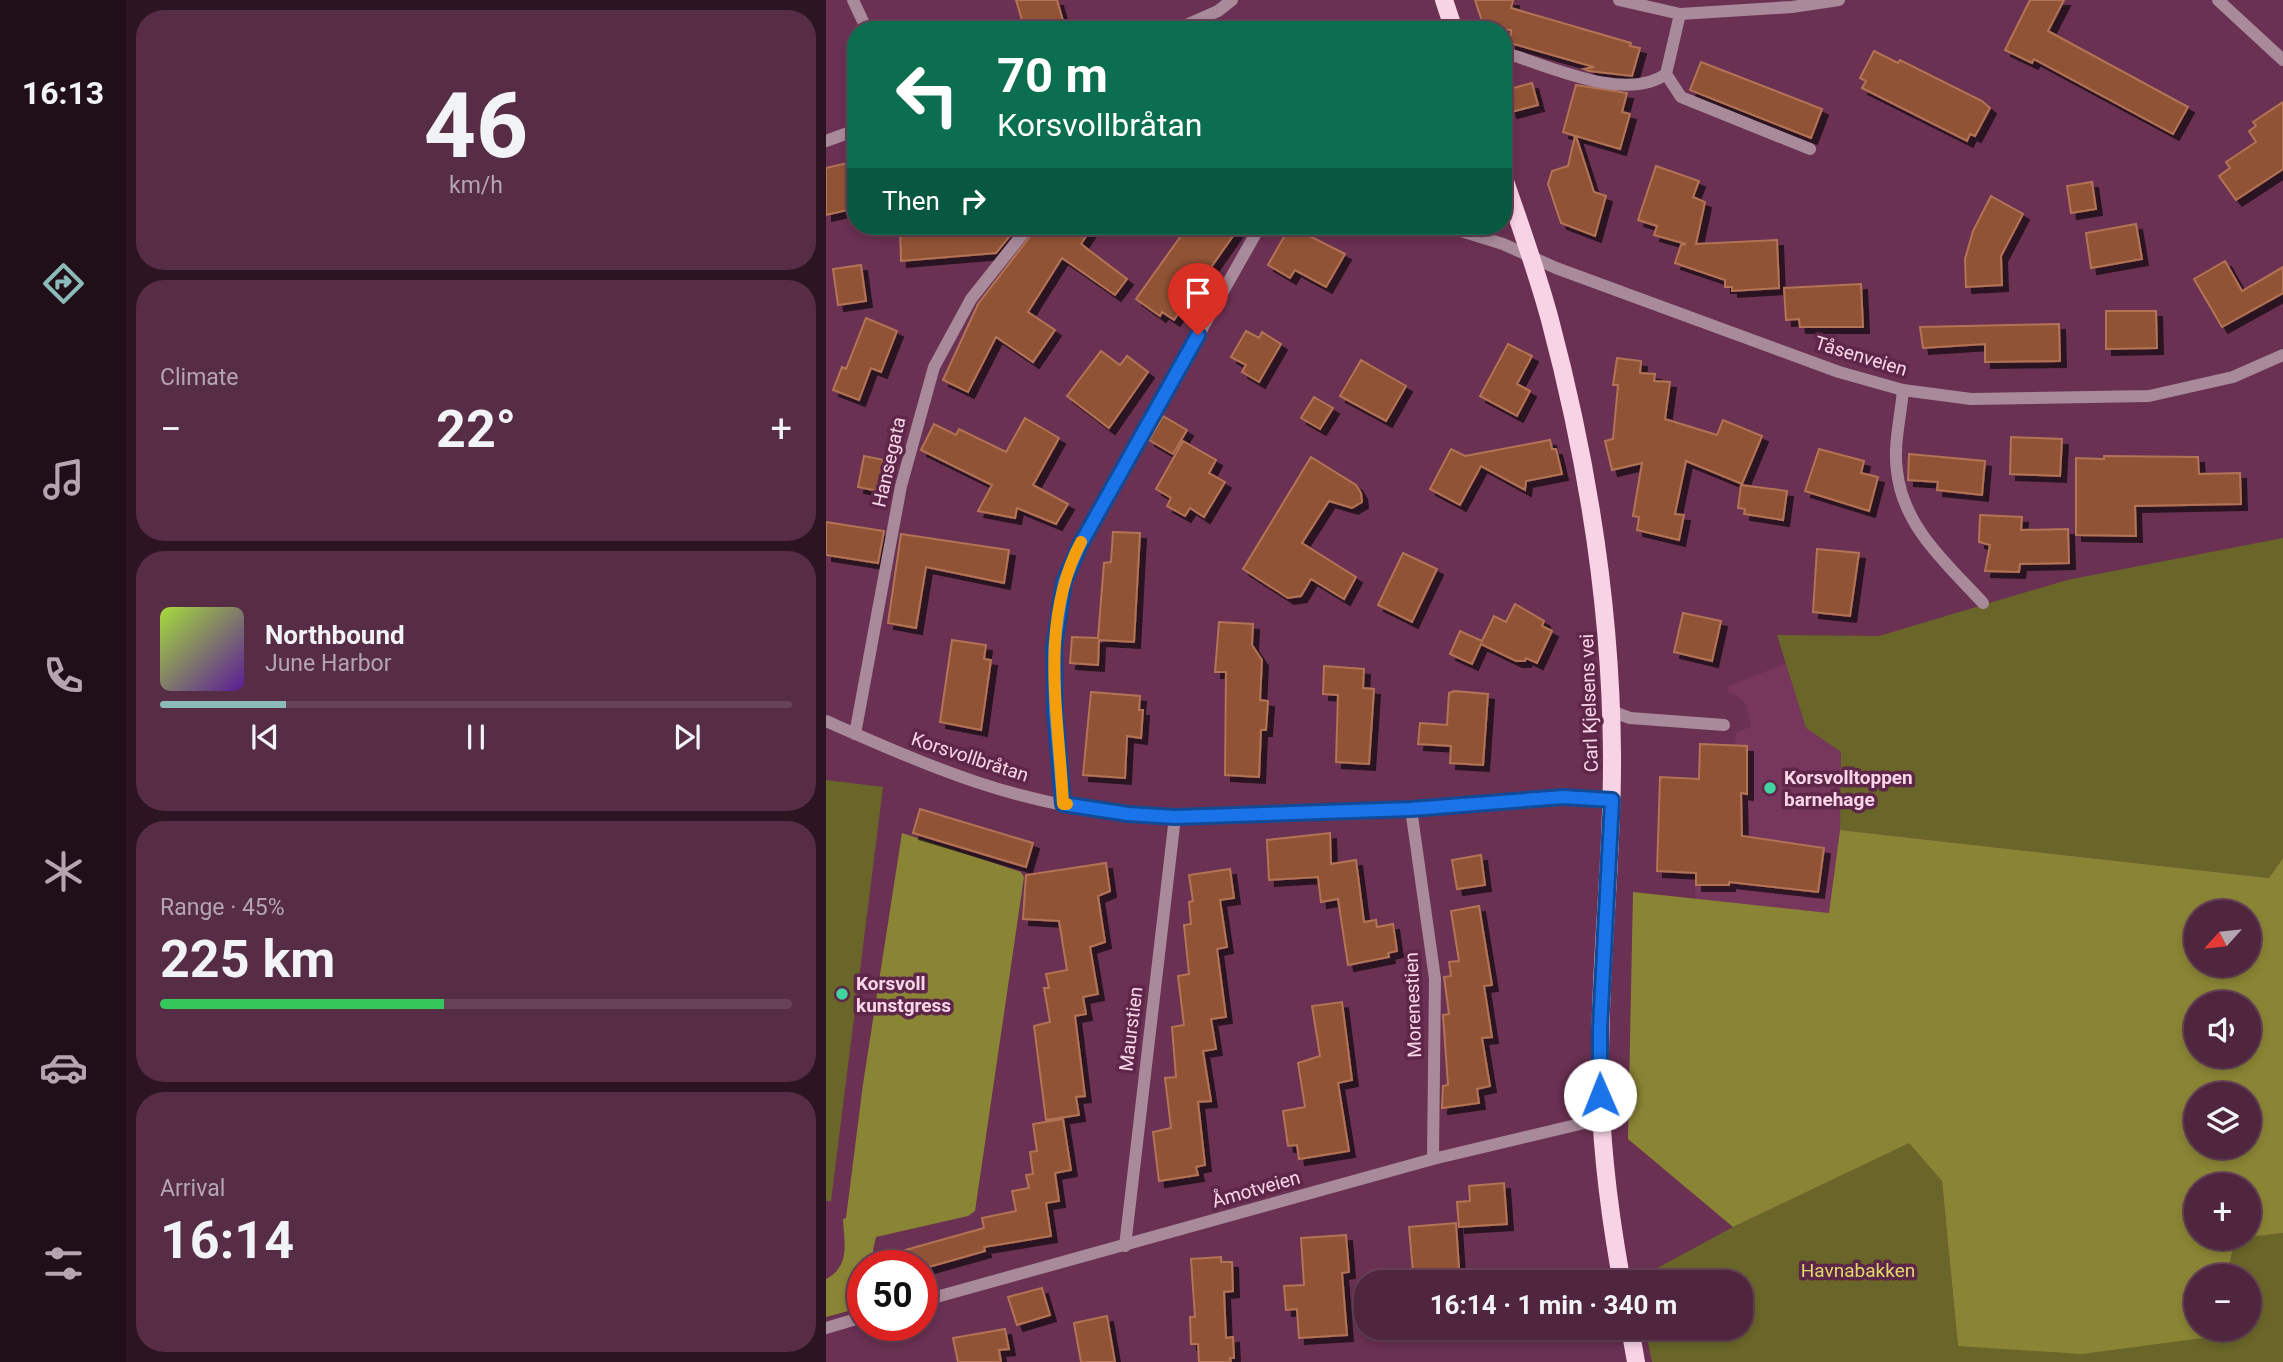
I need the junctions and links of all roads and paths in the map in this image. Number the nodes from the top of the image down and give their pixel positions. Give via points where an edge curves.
1 (853, 0) edge
2 (1232, 0) edge
3 (1444, 0) edge
4 (1619, 0) edge
5 (1839, 0) edge
6 (2218, 0) edge
7 (1680, 13) junction
8 (863, 21) edge
9 (1195, 21) edge
10 (1451, 21) edge
11 (1512, 55) edge
12 (2283, 60) edge
13 (1666, 74) junction
14 (847, 133) edge
15 (826, 141) edge
16 (1810, 149) dead end
17 (1512, 201) edge
18 (1022, 235) edge
19 (1255, 235) edge
20 (1474, 235) edge
21 (1531, 257) junction
22 (2283, 355) edge
23 (1903, 390) junction
24 (1983, 604) dead end
25 (1611, 711) junction
26 (826, 721) edge
27 (1724, 725) dead end
28 (855, 734) junction
29 (1612, 800) junction
30 (1063, 804) junction
31 (1411, 809) junction
32 (1175, 817) junction
33 (1601, 1119) junction
34 (1433, 1160) junction
35 (1125, 1246) junction
36 (1620, 1270) edge
37 (938, 1297) edge
38 (847, 1322) edge
39 (826, 1328) edge
40 (1632, 1340) edge
41 (1636, 1362) edge

1 - 8 street
2 - 9 street
3 - 10 main road
4 - 7 street
5 - 7 street
6 - 12 street
7 - 13 street
11 - 13 street via 1623,86 1641,86
13 - 16 street via 1681,97
14 - 15 street
17 - 21 main road, Carl Kjelsens vei
18 - 28 street, Hansegata via 971,299 933,368 901,486
19 - 30 street via 1080,545 1064,582 1054,648
20 - 21 street, Tåsenveien
21 - 23 street, Tåsenveien via 1839,372
21 - 25 main road, Carl Kjelsens vei via 1578,433 1596,531
22 - 23 street, Tåsenveien via 2233,377 2149,396 1971,399
23 - 24 street via 1896,470 1905,506 1933,550
25 - 27 street via 1630,718
25 - 29 main road, Carl Kjelsens vei
26 - 28 street, Korsvollbråtan
28 - 30 street, Korsvollbråtan via 949,775
29 - 31 street, Korsvollbråtan via 1563,797
29 - 33 main road, Carl Kjelsens vei via 1600,1028
30 - 32 street, Korsvollbråtan
31 - 32 street, Korsvollbråtan
31 - 34 street, Morenestien via 1435,979
32 - 35 street, Maurstien
33 - 34 street, Åmotveien
33 - 36 main road, Carl Kjelsens vei
34 - 35 street, Åmotveien
35 - 37 street, Åmotveien
38 - 39 street
40 - 41 main road

